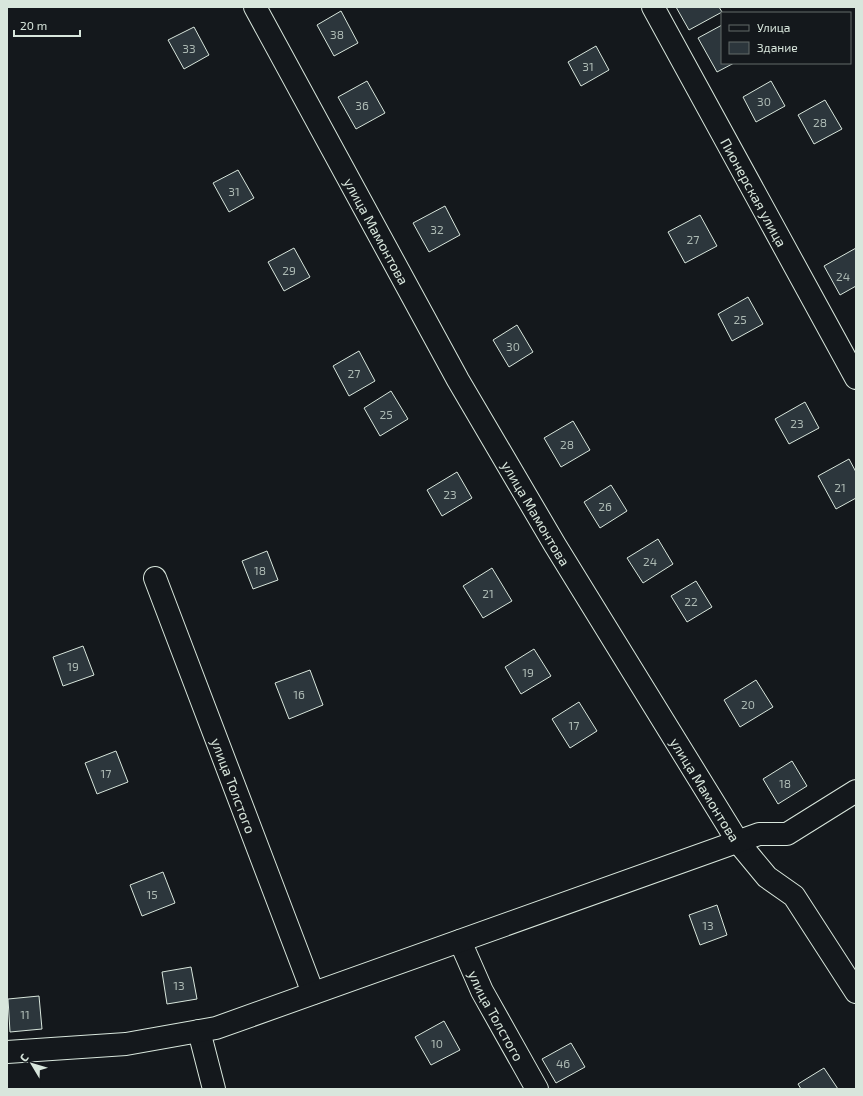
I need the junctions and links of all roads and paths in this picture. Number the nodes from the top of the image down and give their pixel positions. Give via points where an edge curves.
1 (255, 7) edge
2 (653, 7) edge
3 (856, 378) edge
4 (154, 578) dead end
5 (856, 791) edge
6 (738, 842) junction
7 (460, 940) junction
8 (856, 992) edge
9 (313, 993) junction
10 (199, 1031) junction
11 (7, 1052) edge
12 (214, 1089) edge
13 (537, 1089) edge

1 - 6 street, улица Мамонтова via 458,380 555,544
2 - 3 street, Пионерская улица
4 - 9 street, улица Толстого
5 - 6 street via 787,834 759,834
6 - 7 street
6 - 8 street, улица Мамонтова via 767,877 794,896
7 - 9 street
7 - 13 street, улица Толстого via 482,991
9 - 10 street via 216,1028
10 - 11 street via 126,1044
10 - 12 street

